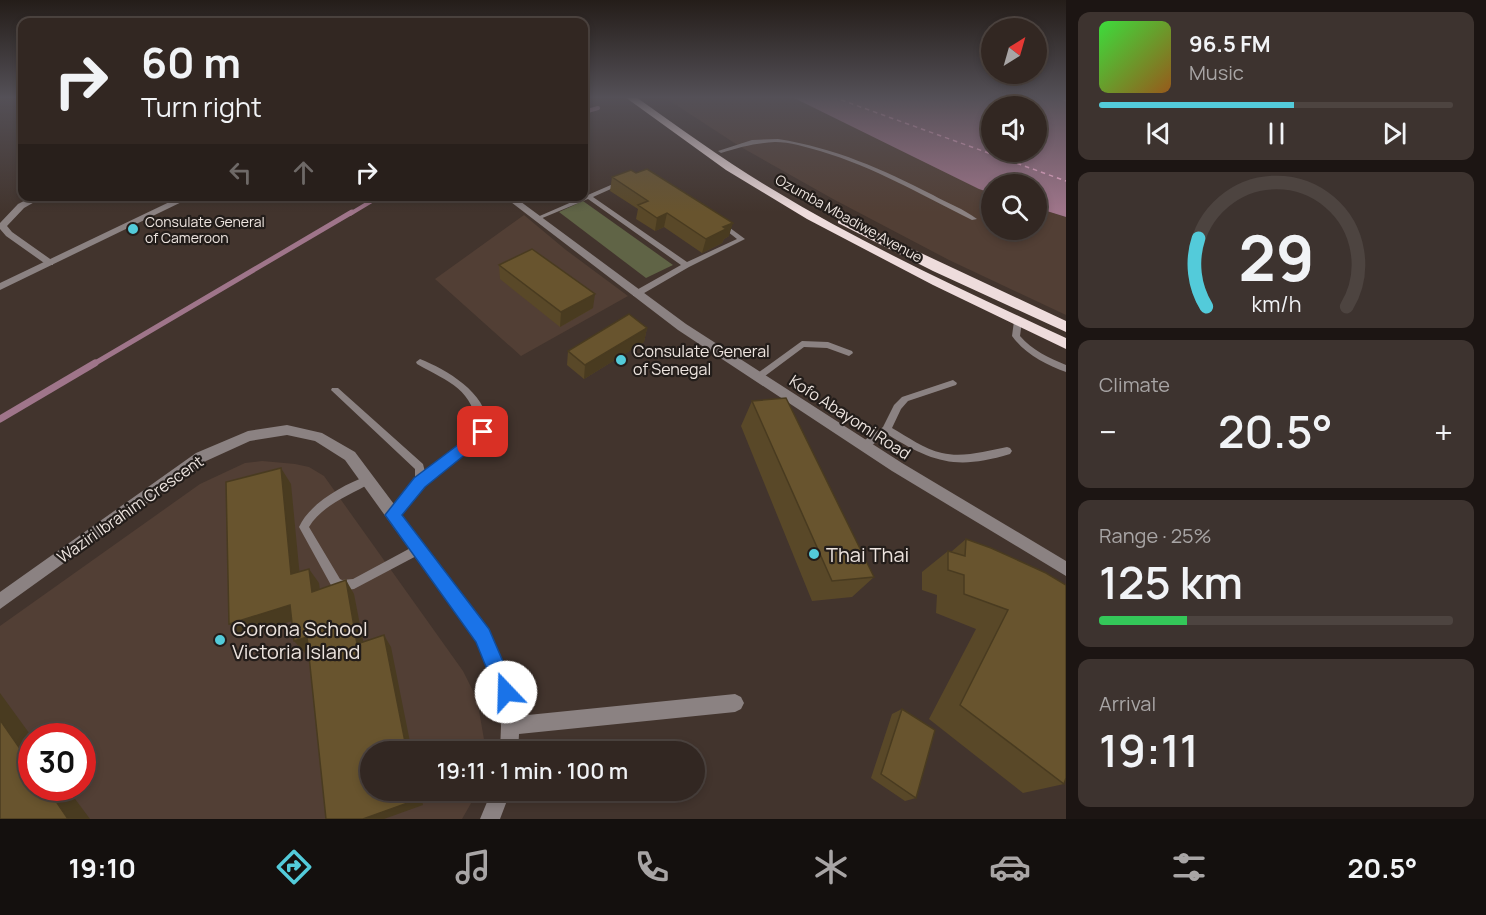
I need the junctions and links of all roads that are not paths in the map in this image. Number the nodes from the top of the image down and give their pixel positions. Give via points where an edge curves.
1 (683, 135) edge
2 (698, 135) edge
3 (721, 151) junction
4 (625, 180) edge
5 (589, 197) joint
6 (31, 201) edge
7 (180, 201) edge
8 (514, 201) edge
9 (579, 201) edge
10 (538, 218) junction
11 (711, 218) edge
12 (974, 219) dead end
13 (50, 263) junction
14 (686, 265) junction
15 (0, 287) edge
16 (636, 294) junction
17 (1018, 321) junction
18 (1066, 327) edge
19 (1066, 344) edge
20 (849, 353) dead end
21 (420, 362) dead end
22 (1066, 369) edge
23 (758, 377) junction
24 (952, 383) dead end
25 (335, 390) dead end
26 (887, 429) junction
27 (865, 445) junction
28 (1006, 451) dead end
29 (367, 480) junction
30 (420, 482) junction
31 (393, 515) junction
32 (418, 549) junction
33 (1066, 569) edge
34 (0, 601) edge
35 (735, 704) dead end
36 (510, 726) junction
37 (509, 741) edge
38 (497, 801) edge
39 (490, 819) edge

1 - 17 highway, Ozumba Mbadiwe Avenue via 793,205
2 - 3 highway, Ozumba Mbadiwe Avenue
3 - 12 lane via 768,141 824,151 849,159
3 - 18 highway, Ozumba Mbadiwe Avenue via 860,230
4 - 5 lane
5 - 14 lane
6 - 13 street via 2,226
7 - 13 street
8 - 10 street, Kofo Abayomi Road
9 - 10 lane
10 - 16 street, Kofo Abayomi Road
11 - 14 lane via 742,238
13 - 15 street
14 - 16 lane
16 - 23 street, Kofo Abayomi Road
17 - 19 highway, Ozumba Mbadiwe Avenue
17 - 22 lane via 1016,336 1022,345
20 - 23 lane via 828,345 802,344
21 - 30 lane via 474,396 482,414 483,432
23 - 27 street, Kofo Abayomi Road
24 - 26 lane via 905,399
25 - 30 lane via 420,467
26 - 27 lane
26 - 28 lane via 935,457 955,460
27 - 33 street, Kofo Abayomi Road
29 - 31 street, Waziri Ibrahim Crescent
29 - 32 lane via 311,514 305,523 336,583 354,584
29 - 34 street, Waziri Ibrahim Crescent via 350,456 318,437 287,430 248,436 201,458
30 - 31 lane
31 - 32 street, Waziri Ibrahim Crescent
32 - 36 street, Waziri Ibrahim Crescent via 482,636 506,692
35 - 36 street
36 - 37 street, Waziri Ibrahim Crescent
38 - 39 street

